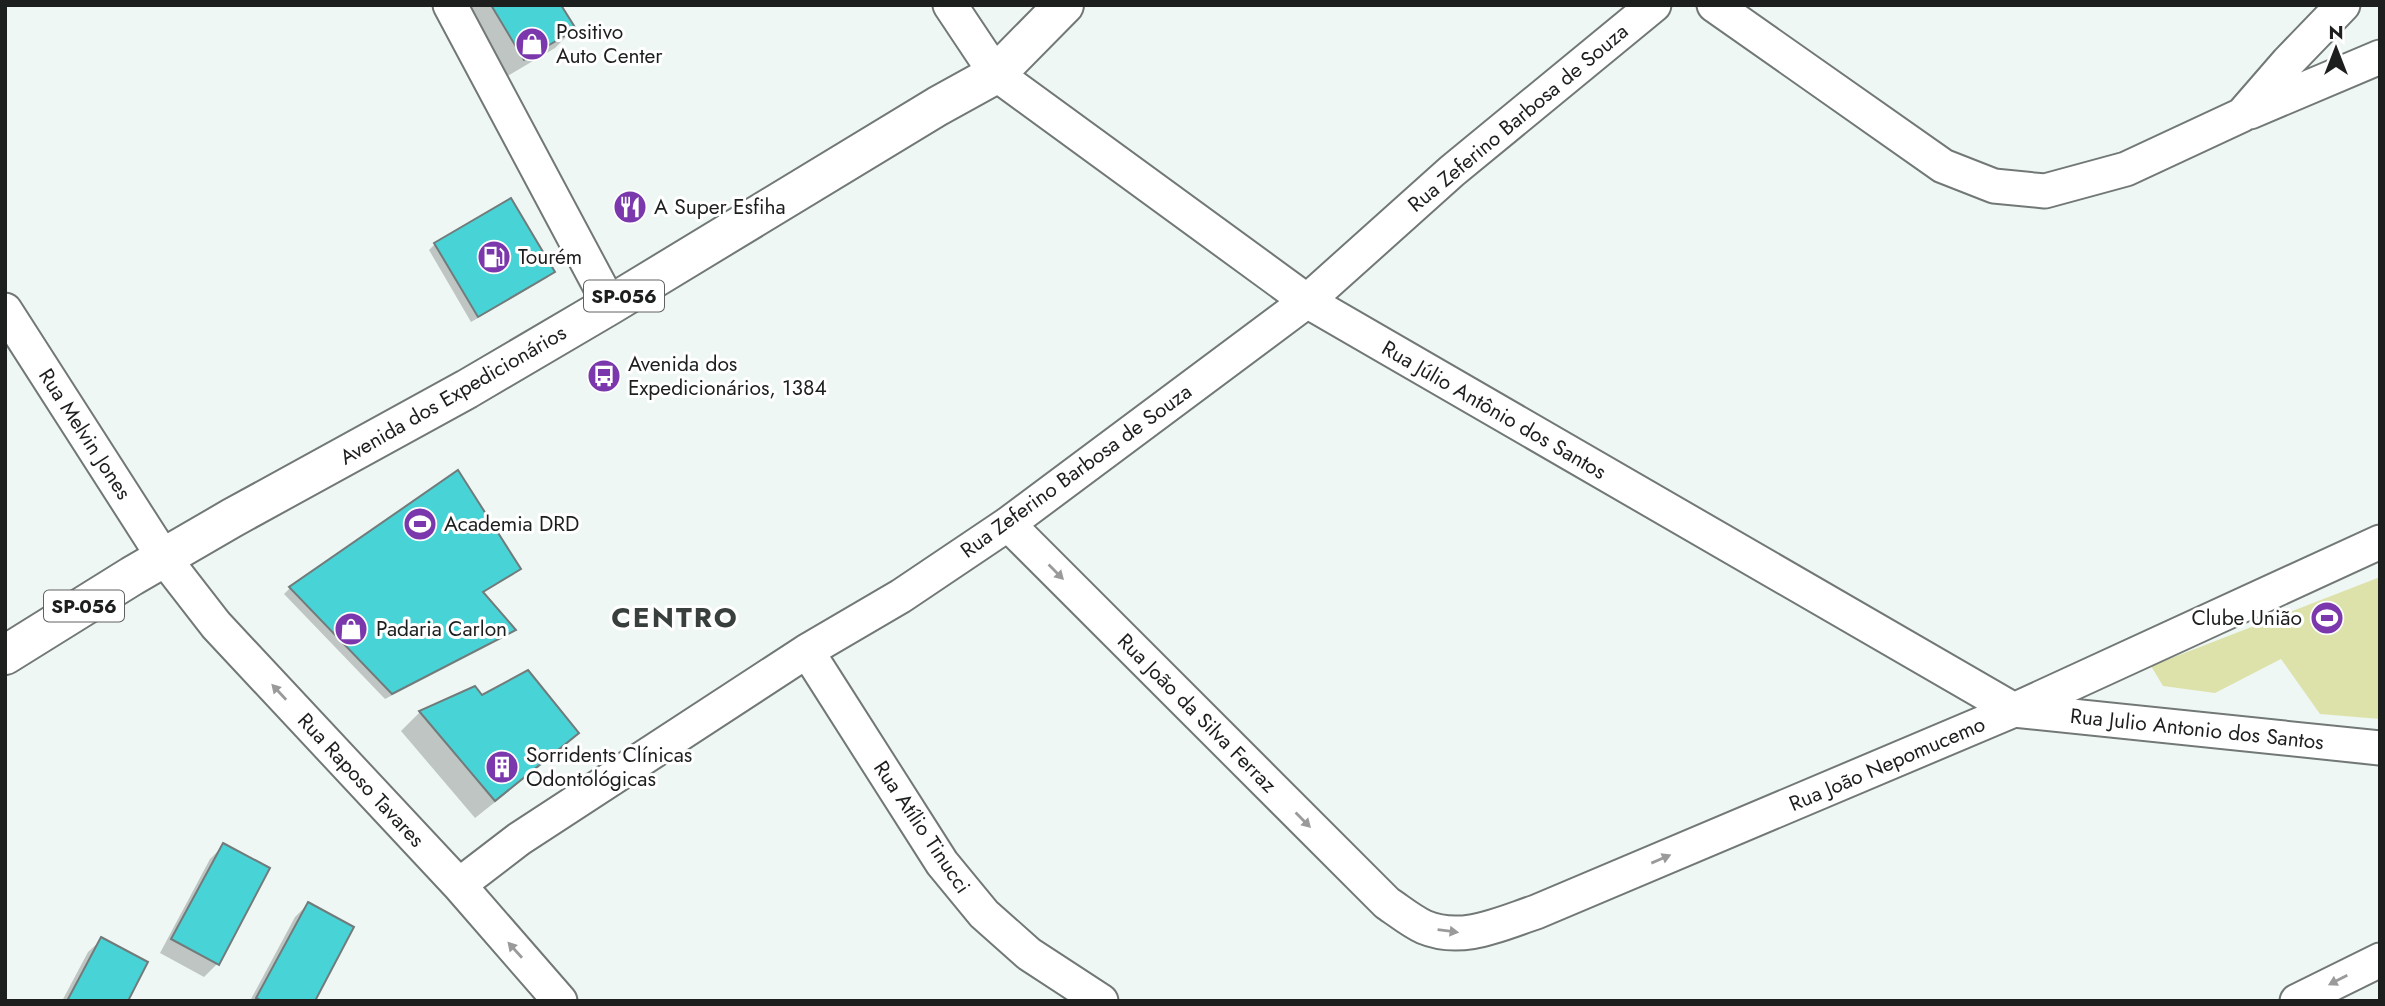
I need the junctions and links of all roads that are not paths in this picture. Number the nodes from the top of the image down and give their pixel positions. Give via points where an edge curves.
1 (450, 5) edge
2 (950, 5) edge
3 (1064, 5) edge
4 (1654, 5) edge
5 (1714, 5) edge
6 (2343, 5) edge
7 (2380, 57) edge
8 (996, 74) junction
9 (2242, 115) junction
10 (1307, 301) junction
11 (610, 305) junction
12 (5, 310) edge
13 (1008, 524) junction
14 (2380, 542) edge
15 (164, 558) junction
16 (807, 651) junction
17 (5, 655) edge
18 (2014, 710) junction
19 (2380, 748) edge
20 (459, 886) junction
21 (1387, 903) joint
22 (2380, 960) edge
23 (560, 1001) edge
24 (1101, 1001) edge
25 (2297, 1001) edge

1 - 11 street
2 - 8 street
3 - 8 main road, Avenida dos Expedicionários / SP-056
4 - 10 street, Rua Zeferino Barbosa de Souza via 1452,171
5 - 9 street via 1943,166 1994,186 2045,191 2126,169
6 - 9 street
7 - 9 street
8 - 10 street, Rua Júlio Antônio dos Santos
8 - 11 main road, Avenida dos Expedicionários / SP-056
10 - 13 street, Rua Zeferino Barbosa de Souza
10 - 18 street, Rua Júlio Antônio dos Santos
11 - 15 main road, Avenida dos Expedicionários / SP-056
12 - 15 street, Rua Melvin Jones
13 - 16 street, Rua Zeferino Barbosa de Souza via 901,596
13 -> 21 street, Rua João da Silva Ferraz
14 - 18 street, Rua João Nepomucemo
15 - 17 main road, Avenida dos Expedicionários / SP-056
20 -> 15 street, Rua Raposo Tavares via 216,625
16 - 20 street, Rua Zeferino Barbosa de Souza via 519,839
16 - 24 street, Rua Atílio Tinucci via 943,863 984,914 1029,954
18 - 19 street, Rua Julio Antonio dos Santos
21 -> 18 street, Rua João Nepomucemo via 1424,927 1450,933 1479,932
23 -> 20 street, Rua Raposo Tavares
22 -> 25 street

